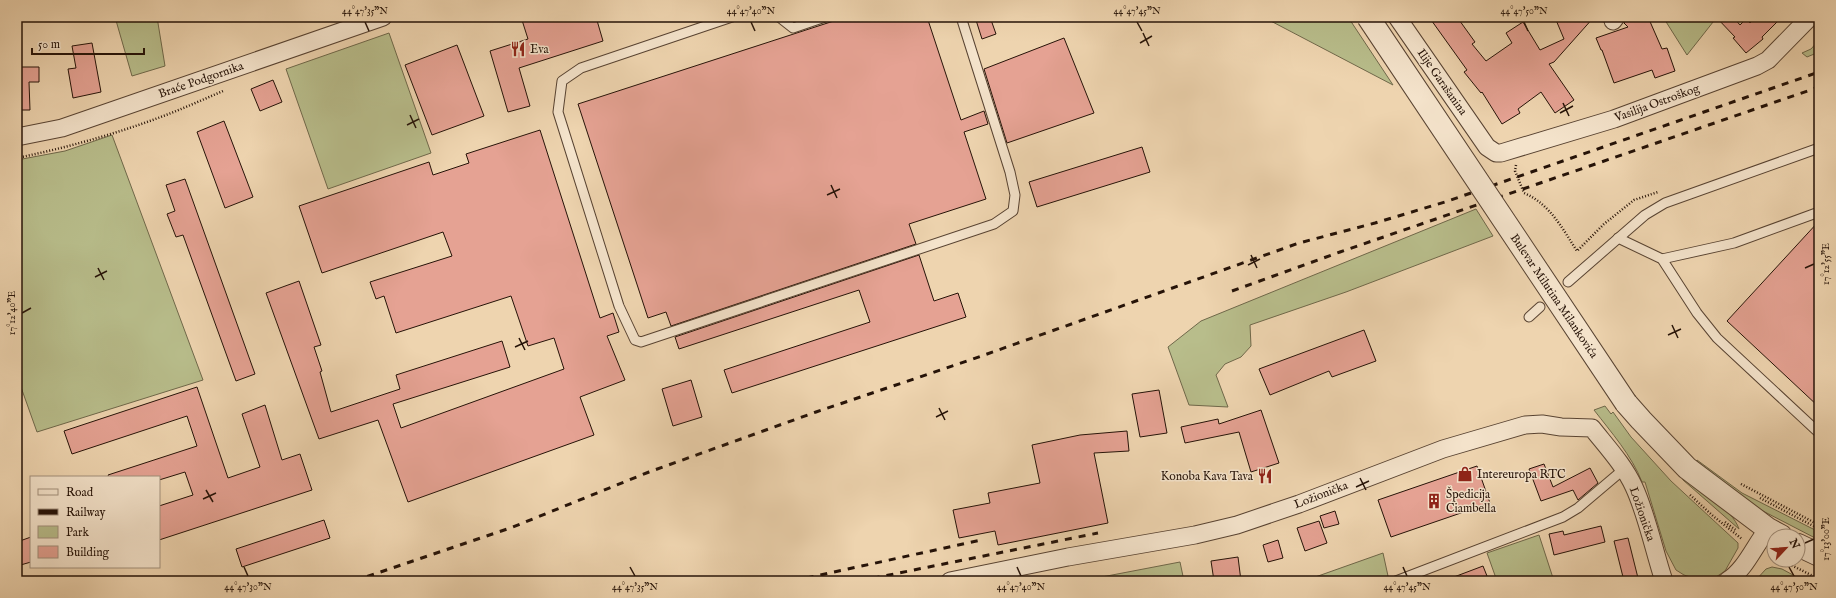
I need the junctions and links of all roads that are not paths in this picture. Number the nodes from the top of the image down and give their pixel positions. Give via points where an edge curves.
1 (383, 17) edge
2 (732, 17) edge
3 (779, 17) edge
4 (825, 17) edge
5 (961, 17) edge
6 (1368, 17) edge
7 (1397, 17) edge
8 (1810, 17) edge
9 (17, 137) edge
10 (1487, 147) joint
11 (1819, 148) edge
12 (1819, 212) edge
13 (1618, 238) junction
14 (1662, 258) junction
15 (1568, 282) dead end
16 (1540, 307) dead end
17 (1529, 317) dead end
18 (1819, 433) edge
19 (1624, 468) junction
20 (1768, 528) edge
21 (1766, 542) edge
22 (1806, 549) edge
23 (1819, 555) edge
24 (1658, 565) junction
25 (950, 581) edge
26 (1396, 581) edge
27 (1664, 581) edge
28 (1674, 581) edge
29 (1727, 581) edge

1 - 9 street, Braće Podgornika via 62,128
2 - 5 lane via 581,68 562,81 558,112 619,306 635,340 641,342 994,224 1013,211 1015,195 1010,172
3 - 4 lane via 793,28
6 - 20 street, Bulevar Milutina Milankovića, bridge via 1626,403 1687,468
7 - 10 street, Ilije Garašanina
8 - 10 street, Vasilija Ostroškog via 1768,60 1757,66 1614,120 1511,151 1496,153
11 - 13 lane via 1665,203 1645,215
12 - 14 lane via 1734,243
13 - 14 lane
13 - 15 lane
14 - 18 lane via 1697,313 1717,338
16 - 17 lane
19 - 24 street, Ložionička via 1641,505
19 - 25 street, Ložionička via 1592,428 1525,425 1444,449 1237,526
19 - 26 lane via 1578,508 1563,516
21 - 29 street
22 - 23 street
24 - 27 street, Ložionička
24 - 28 street

